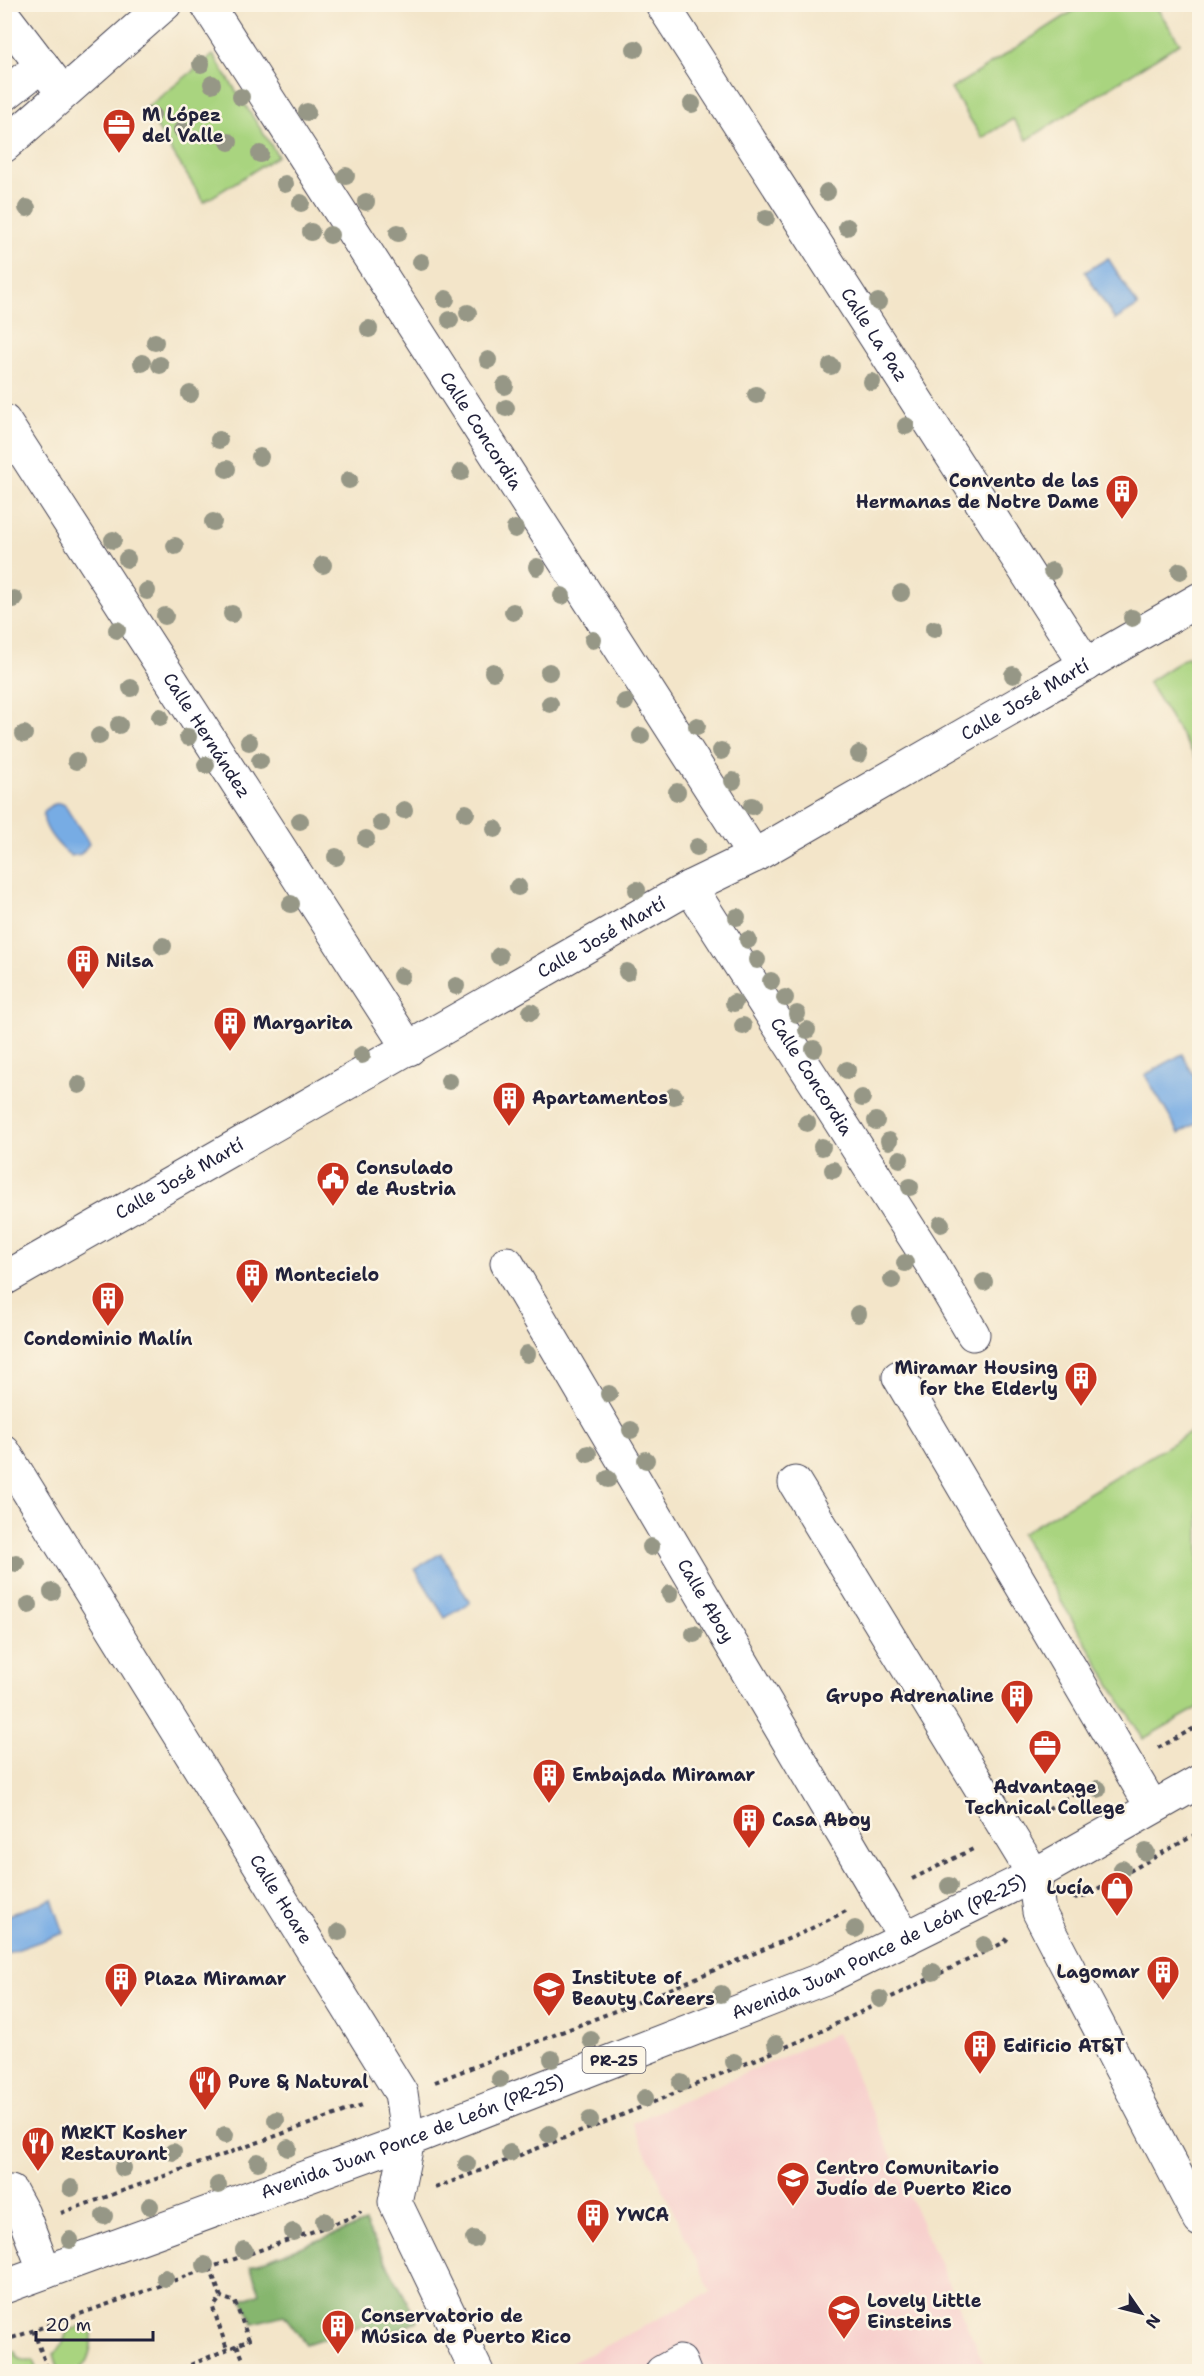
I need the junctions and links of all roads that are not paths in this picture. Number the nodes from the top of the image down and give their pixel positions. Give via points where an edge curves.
1 (165, 4) edge
2 (207, 4) edge
3 (662, 4) edge
4 (7, 25) edge
5 (42, 65) junction
6 (63, 93) junction
7 (4, 94) edge
8 (4, 146) edge
9 (4, 421) edge
10 (1200, 598) edge
11 (1086, 665) junction
12 (754, 856) junction
13 (690, 887) junction
14 (409, 1049) junction
15 (507, 1263) dead end
16 (4, 1279) edge
17 (973, 1334) dead end
18 (898, 1377) dead end
19 (4, 1452) edge
20 (795, 1483) dead end
21 (1200, 1781) edge
22 (1152, 1807) junction
23 (1034, 1875) junction
24 (906, 1938) junction
25 (408, 2140) junction
26 (11, 2192) dead end
27 (1200, 2220) edge
28 (45, 2272) junction
29 (4, 2287) edge
30 (477, 2372) edge
31 (662, 2372) edge
32 (684, 2372) edge

1 - 6 street
2 - 12 street, Calle Concordia
3 - 11 street, Calle La Paz
4 - 5 street
5 - 6 street
5 - 7 street
6 - 8 street
9 - 14 street, Calle Hernández
10 - 11 street, Calle José Martí
11 - 12 street, Calle José Martí
12 - 13 street, Calle José Martí
13 - 14 street, Calle José Martí
13 - 17 street, Calle Concordia
14 - 16 street, Calle José Martí
15 - 24 street, Calle Aboy
18 - 22 street
19 - 25 street, Calle Hoare via 401,2093
20 - 23 street
21 - 22 street, Avenida Juan Ponce de León (PR-25) / PR-25
22 - 23 street, Avenida Juan Ponce de León (PR-25) / PR-25
23 - 24 street, Avenida Juan Ponce de León (PR-25) / PR-25
23 - 27 street via 1040,1912
24 - 25 street, Avenida Juan Ponce de León (PR-25) / PR-25 via 825,1977
25 - 28 street, Avenida Juan Ponce de León (PR-25) / PR-25
25 - 30 street, Calle Hoare via 395,2202
26 - 28 street
28 - 29 street, Avenida Juan Ponce de León (PR-25) / PR-25
31 - 32 street via 680,2362

